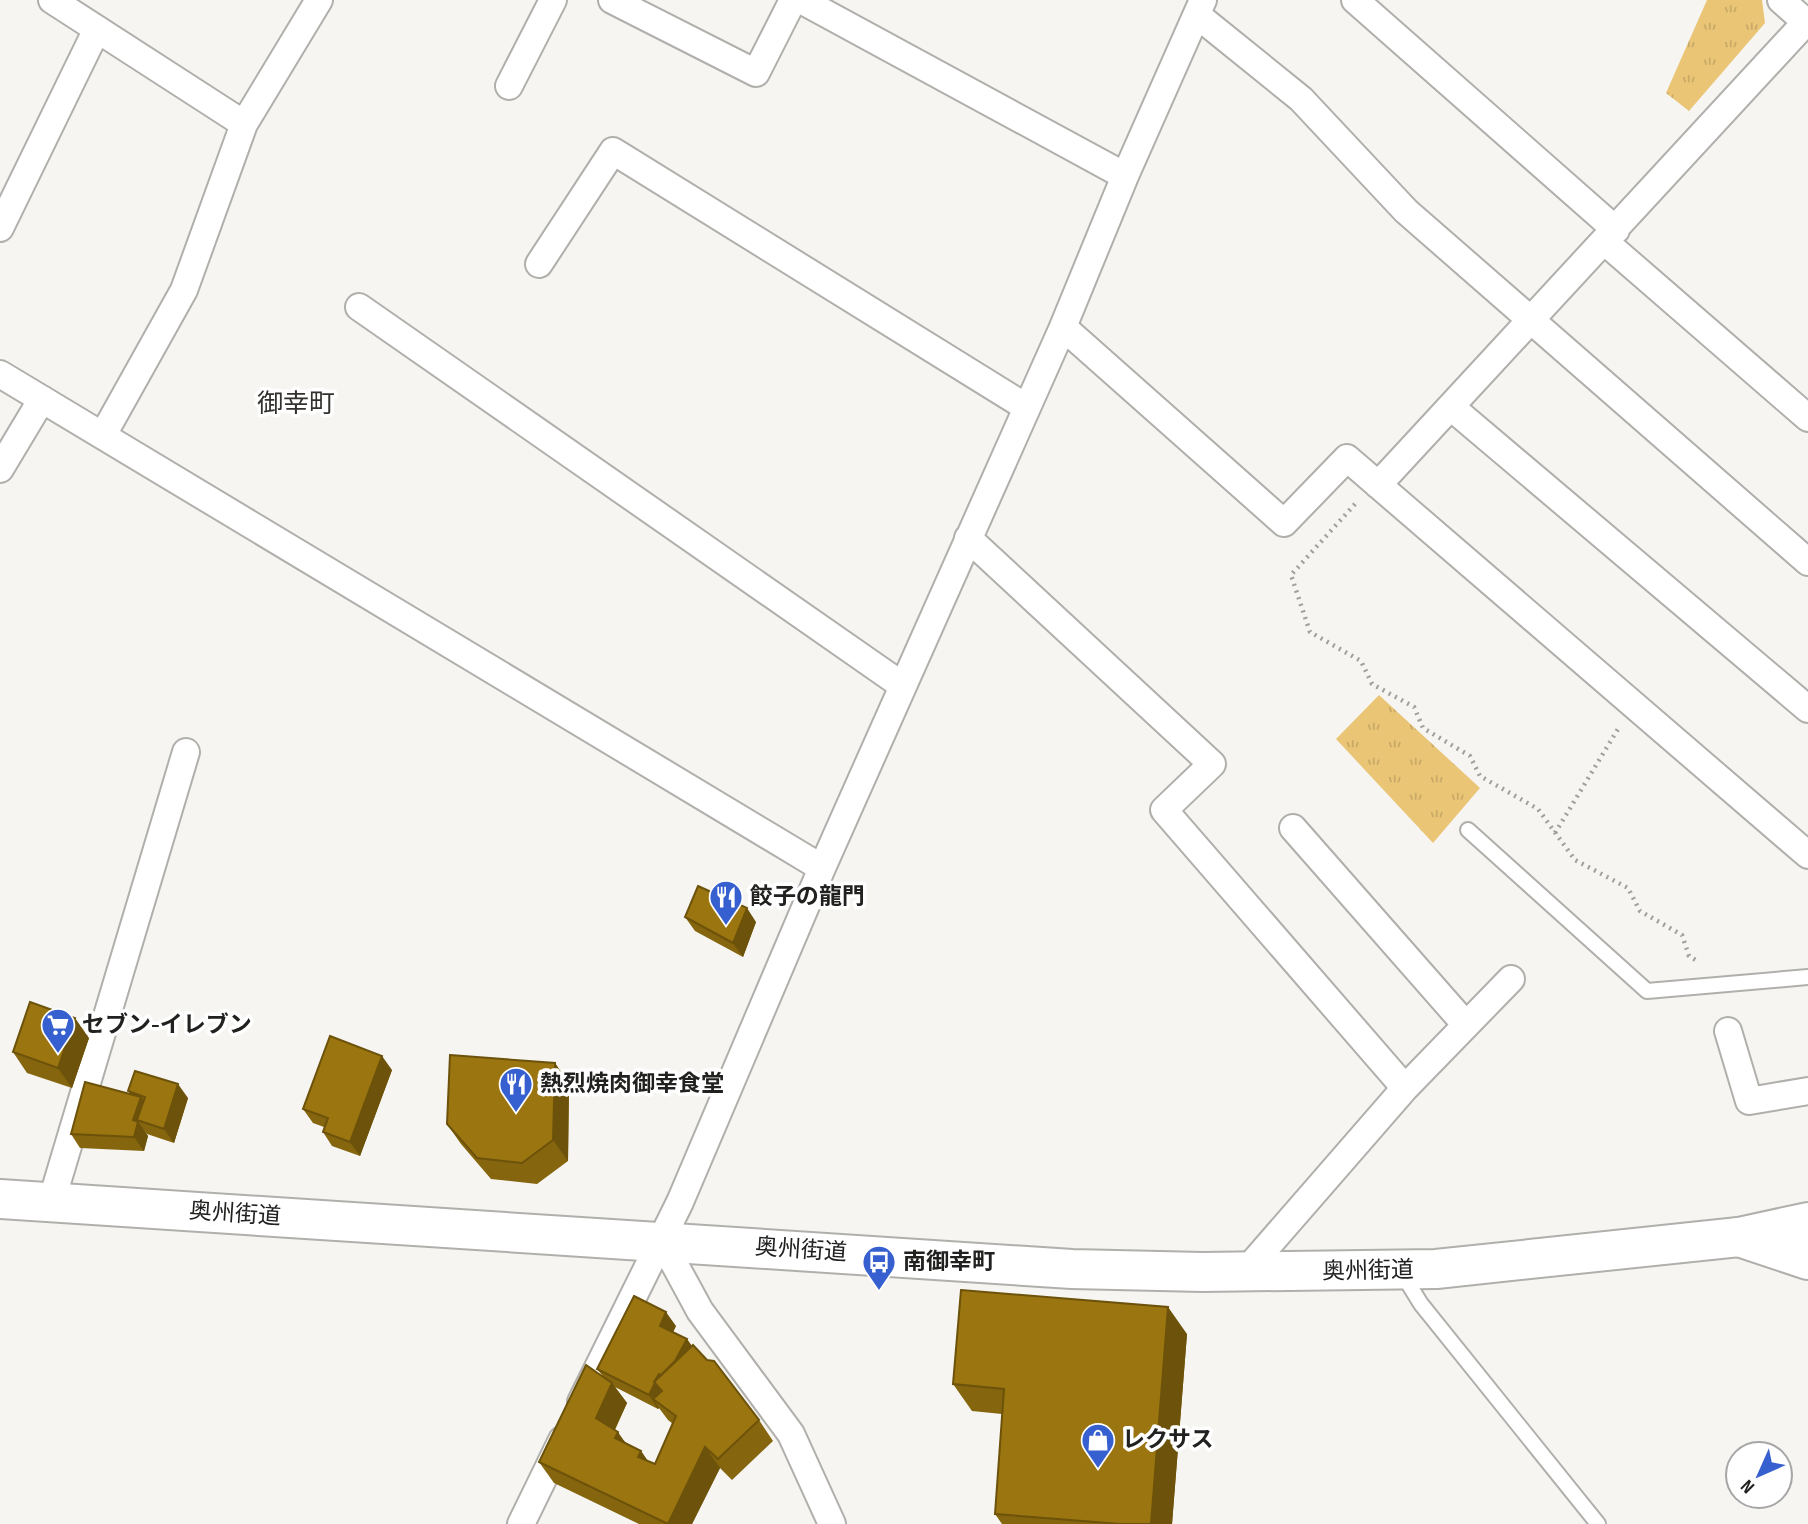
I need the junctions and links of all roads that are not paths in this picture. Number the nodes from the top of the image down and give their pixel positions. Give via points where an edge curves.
1 (52, 0) edge
2 (319, 0) edge
3 (553, 0) edge
4 (612, 0) edge
5 (793, 0) edge
6 (801, 0) edge
7 (1355, 0) edge
8 (1781, 0) edge
9 (1200, 7) edge
10 (1807, 23) edge
11 (97, 29) junction
12 (509, 86) dead end
13 (244, 124) junction
14 (1125, 176) junction
15 (0, 228) edge
16 (1610, 235) junction
17 (539, 264) dead end
18 (359, 307) dead end
19 (1529, 321) junction
20 (1063, 327) junction
21 (0, 374) edge
22 (42, 399) junction
23 (1026, 407) junction
24 (1451, 407) junction
25 (1808, 418) edge
26 (103, 435) junction
27 (0, 469) edge
28 (1378, 485) junction
29 (968, 538) junction
30 (1808, 562) edge
31 (903, 686) junction
32 (1808, 709) edge
33 (186, 752) dead end
34 (1293, 828) dead end
35 (1468, 830) dead end
36 (1808, 855) edge
37 (822, 868) junction
38 (1808, 977) edge
39 (1511, 979) dead end
40 (1466, 1025) junction
41 (1728, 1031) dead end
42 (1405, 1088) junction
43 (1808, 1091) edge
44 (0, 1199) edge
45 (51, 1203) junction
46 (1808, 1222) edge
47 (1739, 1237) junction
48 (662, 1241) junction
49 (1808, 1260) edge
50 (1401, 1270) junction
51 (1245, 1272) junction
52 (521, 1524) edge
53 (832, 1524) edge
54 (1598, 1524) edge

1 - 11 street
2 - 13 street
3 - 12 street
4 - 5 street via 756,73
6 - 14 street
7 - 16 street
8 - 10 street
9 - 14 street
9 - 19 street via 1301,99 1406,211
10 - 16 street
11 - 13 street
11 - 15 street
13 - 26 street via 184,290
14 - 20 street
16 - 19 street
16 - 25 street
17 - 23 street via 613,151
18 - 31 street
19 - 24 street
19 - 30 street
20 - 23 street
20 - 28 street via 1284,523 1347,458
21 - 22 street
22 - 26 street
22 - 27 street
23 - 29 street
24 - 28 street
24 - 32 street
26 - 37 street
28 - 36 street
29 - 31 street
29 - 42 street via 1212,764 1164,810
31 - 37 street
33 - 45 street
34 - 40 street
35 - 38 lane via 1647,991
37 - 48 street
39 - 40 street
40 - 42 street
41 - 43 street via 1749,1101
42 - 51 street
44 - 45 main road, 奥州街道
45 - 48 main road, 奥州街道
46 - 47 main road
47 - 49 main road, 奥州街道
47 - 50 main road, 奥州街道
48 - 51 main road, 奥州街道 via 1072,1269
48 - 52 street
48 - 53 street via 700,1311 791,1434
50 - 51 main road, 奥州街道
50 - 54 lane via 1421,1304

